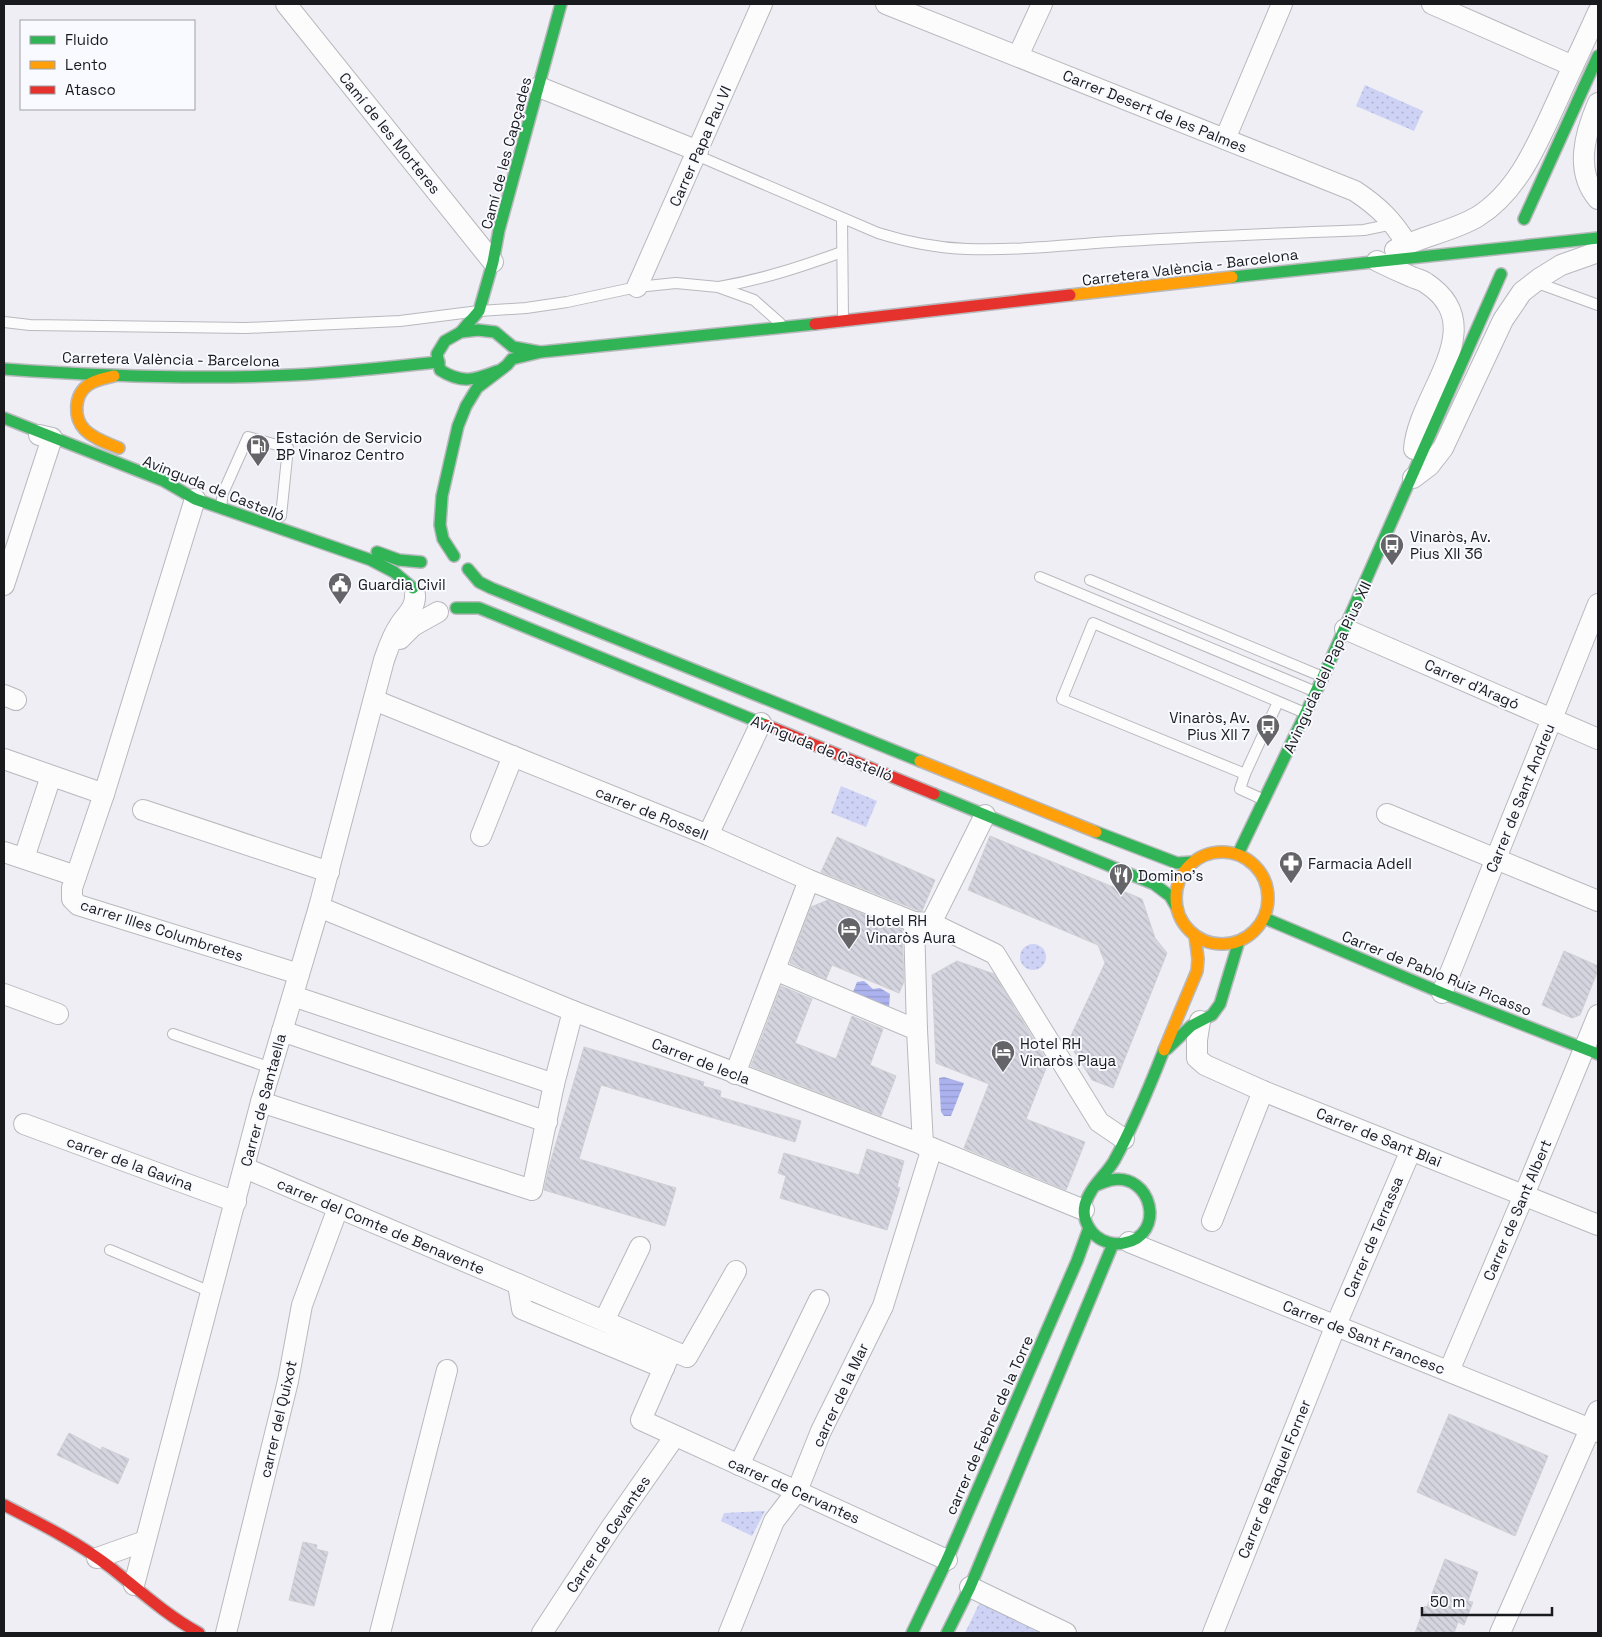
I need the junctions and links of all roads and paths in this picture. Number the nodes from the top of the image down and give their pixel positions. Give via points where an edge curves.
1 (286, 4) edge
2 (561, 4) edge
3 (762, 4) edge
4 (886, 4) edge
5 (1042, 4) edge
6 (1282, 4) edge
7 (1432, 4) edge
8 (1598, 12) edge
9 (1018, 56) junction
10 (1598, 56) edge
11 (1573, 66) junction
12 (540, 87) junction
13 (1598, 103) edge
14 (1226, 140) junction
15 (697, 153) junction
16 (1598, 198) edge
17 (842, 218) junction
18 (1524, 219) dead end
19 (1393, 224) junction
20 (1598, 238) edge
21 (1407, 244) junction
22 (842, 252) junction
23 (1598, 252) edge
24 (1376, 261) junction
25 (493, 262) junction
26 (1501, 274) dead end
27 (1535, 282) junction
28 (637, 287) junction
29 (718, 287) junction
30 (1598, 306) edge
31 (479, 311) junction
32 (843, 321) junction
33 (4, 322) edge
34 (785, 327) junction
35 (461, 332) junction
36 (495, 332) junction
37 (540, 352) junction
38 (438, 362) junction
39 (4, 369) edge
40 (501, 370) junction
41 (114, 376) junction
42 (452, 379) junction
43 (4, 418) edge
44 (458, 426) junction
45 (4, 427) edge
46 (52, 438) junction
47 (134, 454) dead end
48 (1412, 479) junction
49 (195, 499) junction
50 (221, 508) junction
51 (281, 516) dead end
52 (440, 525) junction
53 (308, 526) dead end
54 (432, 544) dead end
55 (454, 556) junction
56 (428, 557) junction
57 (468, 569) junction
58 (1040, 577) dead end
59 (1090, 580) dead end
60 (4, 585) edge
61 (414, 591) junction
62 (1598, 604) edge
63 (447, 610) junction
64 (1345, 629) junction
65 (384, 660) junction
66 (1324, 678) junction
67 (1317, 692) junction
68 (374, 700) junction
69 (1278, 702) junction
70 (1306, 714) junction
71 (1552, 719) junction
72 (761, 723) junction
73 (1598, 739) edge
74 (513, 756) junction
75 (4, 760) edge
76 (1246, 774) junction
77 (51, 776) junction
78 (104, 794) junction
79 (1264, 800) junction
80 (143, 810) dead end
81 (1387, 814) dead end
82 (985, 815) junction
83 (481, 836) dead end
84 (708, 836) junction
85 (4, 852) edge
86 (1238, 854) junction
87 (24, 858) junction
88 (1496, 860) junction
89 (1192, 862) junction
90 (329, 872) junction
91 (76, 876) junction
92 (809, 880) junction
93 (1598, 902) edge
94 (319, 907) junction
95 (1177, 908) junction
96 (1264, 918) junction
97 (922, 922) junction
98 (1195, 936) junction
99 (1239, 942) junction
100 (775, 970) junction
101 (299, 974) junction
102 (1442, 993) junction
103 (4, 994) edge
104 (293, 996) junction
105 (572, 1011) junction
106 (58, 1014) dead end
107 (1598, 1015) edge
108 (1200, 1022) junction
109 (282, 1030) junction
110 (917, 1030) junction
111 (173, 1034) dead end
112 (1591, 1051) edge
113 (1162, 1056) junction
114 (271, 1068) junction
115 (735, 1074) junction
116 (554, 1084) junction
117 (1263, 1091) junction
118 (261, 1102) junction
119 (547, 1122) junction
120 (24, 1124) dead end
121 (1130, 1136) junction
122 (928, 1147) junction
123 (1411, 1150) junction
124 (245, 1168) junction
125 (1136, 1173) dead end
126 (1097, 1185) junction
127 (1139, 1186) junction
128 (1524, 1195) junction
129 (236, 1202) junction
130 (338, 1208) junction
131 (1086, 1219) junction
132 (1212, 1221) dead end
133 (1598, 1225) edge
134 (1121, 1243) junction
135 (640, 1246) dead end
136 (110, 1250) dead end
137 (736, 1271) dead end
138 (518, 1284) junction
139 (211, 1292) junction
140 (819, 1300) dead end
141 (604, 1321) junction
142 (1336, 1325) junction
143 (668, 1359) junction
144 (448, 1370) dead end
145 (1449, 1371) junction
146 (1596, 1424) edge
147 (675, 1436) junction
148 (739, 1465) junction
149 (797, 1492) junction
150 (4, 1505) edge
151 (145, 1541) junction
152 (98, 1558) junction
153 (947, 1560) junction
154 (134, 1585) junction
155 (970, 1587) junction
156 (199, 1633) edge
157 (226, 1633) edge
158 (380, 1633) edge
159 (542, 1633) edge
160 (729, 1633) edge
161 (912, 1633) edge
162 (947, 1633) edge
163 (1066, 1633) edge
164 (1213, 1633) edge
165 (1500, 1633) edge

1 - 25 street, Camí de les Morteres
2 - 12 street, Camí de les Capçades
3 - 15 street, Carrer Papa Pau VI
4 - 9 street, Carrer Desert de les Palmes
5 - 9 street
6 - 14 street
7 - 11 street
8 - 11 street
9 - 14 street, Carrer Desert de les Palmes
10 - 18 street
11 - 21 street via 1523,170 1510,188 1494,205 1476,217
12 - 15 street
12 - 25 street, Camí de les Capçades via 499,230
13 - 16 street via 1584,143 1583,163 1587,181
14 - 19 street, Carrer Desert de les Palmes via 1355,191 1372,202
15 - 17 lane
15 - 28 street, Carrer Papa Pau VI
17 - 19 lane via 900,240 966,249 1364,230
17 - 22 lane
19 - 21 street, Carrer Desert de les Palmes
20 - 24 street, Carretera València - Barcelona
21 - 24 street
22 - 29 lane via 784,273
22 - 32 lane
23 - 27 street, Avinguda del Papa Pius XII via 1561,265
24 - 32 street, Carretera València - Barcelona
24 - 48 street, Avinguda del Papa Pius XII via 1426,282 1450,307 1455,327 1452,350 1422,414 1414,443
25 - 31 street, Camí de les Capçades
26 - 48 street, Avinguda del Papa Pius XII
27 - 30 lane
27 - 48 street, Avinguda del Papa Pius XII via 1522,292 1503,320 1443,448 1429,466
28 - 29 lane via 676,284
28 - 31 lane via 567,302
29 - 34 lane via 754,300
31 - 33 lane via 400,321 246,328
31 - 35 street
31 - 36 street via 481,318
32 - 34 street, Carretera València - Barcelona
34 - 37 street, Carretera València - Barcelona
35 - 36 street
35 - 38 street via 445,341 437,354
36 - 37 street via 513,348
37 - 40 street via 512,359
38 - 41 street, Carretera València - Barcelona via 269,376
38 - 42 street via 440,370
39 - 41 street, Carretera València - Barcelona
40 - 42 street via 477,379
40 - 44 street via 477,388
41 - 47 street, Avinguda de Castelló via 89,385 78,399 76,416 80,426 92,434
42 - 44 street via 458,395
43 - 46 street, Avinguda de Castelló
44 - 52 street via 442,496
45 - 46 street, Avinguda de Castelló
46 - 49 street, Avinguda de Castelló via 164,481
46 - 60 street
48 - 64 street, Avinguda del Papa Pius XII
49 - 50 street, Avinguda de Castelló
49 - 78 street, carrer Illes Columbretes
50 - 51 lane via 223,493 248,437 288,448
50 - 61 street, Avinguda de Castelló via 371,560 402,576
52 - 54 street
52 - 55 street via 442,539
53 - 56 street via 399,560
55 - 56 street
55 - 57 street
56 - 61 street via 417,568
57 - 63 street via 471,580 469,593 465,600
57 - 89 street, Avinguda de Castelló via 479,582 491,588 1136,848 1178,862
58 - 67 lane
59 - 66 lane
61 - 63 street via 428,609
61 - 65 street, Carrer de Santaella via 415,601 398,627
62 - 71 street, Carrer de Sant Andreu
63 - 65 street, Carrer de Santaella via 413,626
63 - 72 street, Avinguda de Castelló via 479,608
64 - 66 street, Avinguda del Papa Pius XII
64 - 71 street, Carrer d'Aragó
65 - 68 street, Carrer de Santaella
66 - 67 street, Avinguda del Papa Pius XII
67 - 70 street, Avinguda del Papa Pius XII
68 - 74 street, carrer de Rossell
68 - 90 street, Carrer de Santaella
69 - 70 lane
69 - 76 lane
69 - 76 lane via 1094,623 1062,699
70 - 79 street, Avinguda del Papa Pius XII
71 - 73 street, Carrer d'Aragó
71 - 88 street, Carrer de Sant Andreu
72 - 82 street, Avinguda de Castelló
72 - 84 street
74 - 83 street
74 - 84 street, carrer de Rossell
75 - 77 street
76 - 79 lane via 1240,789
77 - 78 street
77 - 87 street
78 - 91 street, carrer Illes Columbretes
79 - 86 street, Avinguda del Papa Pius XII
80 - 90 street
81 - 88 street
82 - 95 street, Avinguda de Castelló via 1154,884 1170,896
82 - 97 street, carrer de la Mar
84 - 92 street, carrer de Rossell
85 - 87 street
86 - 89 street via 1214,852
86 - 96 street via 1262,873 1269,903
87 - 91 street
88 - 93 street
88 - 102 street, Carrer de Sant Andreu
89 - 95 street via 1178,883
90 - 94 street, Carrer de Santaella
91 - 101 street, carrer Illes Columbretes via 72,899 78,905
92 - 97 street, carrer de Rossell
92 - 100 street
94 - 101 street, Carrer de Santaella
94 - 105 street, Carrer de Iecla
95 - 98 street via 1180,919
96 - 99 street via 1250,936
96 - 102 street, Carrer de Pablo Ruiz Picasso
97 - 110 street, carrer de la Mar
97 - 121 street, carrer de Rossell via 995,954 1099,1122
98 - 99 street via 1209,943
98 - 113 street via 1198,967
99 - 108 street via 1220,1004 1212,1015
100 - 110 street
100 - 115 street
101 - 104 street, Carrer de Santaella
102 - 112 street, Carrer de Pablo Ruiz Picasso
103 - 106 street
104 - 109 street, Carrer de Santaella
104 - 116 street
105 - 115 street, Carrer de Iecla
105 - 116 street
107 - 112 street, Carrer de Sant Albert
108 - 113 street via 1176,1039
108 - 117 street, Carrer de Sant Blai via 1198,1058 1205,1065
109 - 114 street, Carrer de Santaella
109 - 119 street
110 - 122 street, carrer de la Mar
111 - 114 lane
112 - 128 street, Carrer de Sant Albert
113 - 121 street
114 - 118 street, Carrer de Santaella
115 - 122 street, Carrer de Iecla
116 - 119 street
117 - 123 street, Carrer de Sant Blai
117 - 132 street
118 - 119 street via 532,1190
118 - 124 street, Carrer de Santaella
120 - 129 street, carrer de la Gavina
121 - 126 street
122 - 131 street, Carrer de Iecla
122 - 149 street, carrer de la Mar via 883,1306 821,1431
123 - 128 street, Carrer de Sant Blai
123 - 142 street, Carrer de Terrassa
124 - 129 street, Carrer de Santaella
124 - 130 street, carrer del Comte de Benavente
125 - 127 street
126 - 127 street via 1118,1178
126 - 131 street via 1090,1192
127 - 134 street via 1150,1206 1150,1217 1139,1237
128 - 133 street, Carrer de Sant Blai
128 - 145 street, Carrer de Sant Albert
129 - 139 street, Carrer de Santaella
130 - 138 street, carrer del Comte de Benavente
130 - 157 street, carrer del Quixot via 302,1305 288,1381
131 - 134 street via 1095,1236
131 - 153 street, carrer de Febrer de la Torre via 1073,1270
134 - 142 street, Carrer de Sant Francesc
134 - 155 street
135 - 141 street
136 - 139 lane
137 - 143 street via 687,1357
138 - 141 street, carrer del Comte de Benavente
138 - 143 street via 522,1309
139 - 151 street, Carrer de Santaella
140 - 148 street
141 - 143 street, carrer del Comte de Benavente
142 - 145 street, Carrer de Sant Francesc
142 - 164 street, Carrer de Raquel Forner
143 - 147 street, carrer de Cervantes via 641,1420
144 - 158 street
145 - 146 street, Carrer de Sant Francesc
146 - 165 street
147 - 148 street, carrer de Cervantes
147 - 159 street, Carrer de Cevantes
148 - 149 street, carrer de Cervantes
149 - 153 street, carrer de Cervantes
149 - 160 street, carrer de la Mar via 774,1521
150 - 152 street
151 - 152 street
151 - 154 street, Carrer de Santaella
152 - 154 street
153 - 161 street, carrer de Febrer de la Torre
154 - 156 street via 160,1608
155 - 162 street
155 - 163 street

